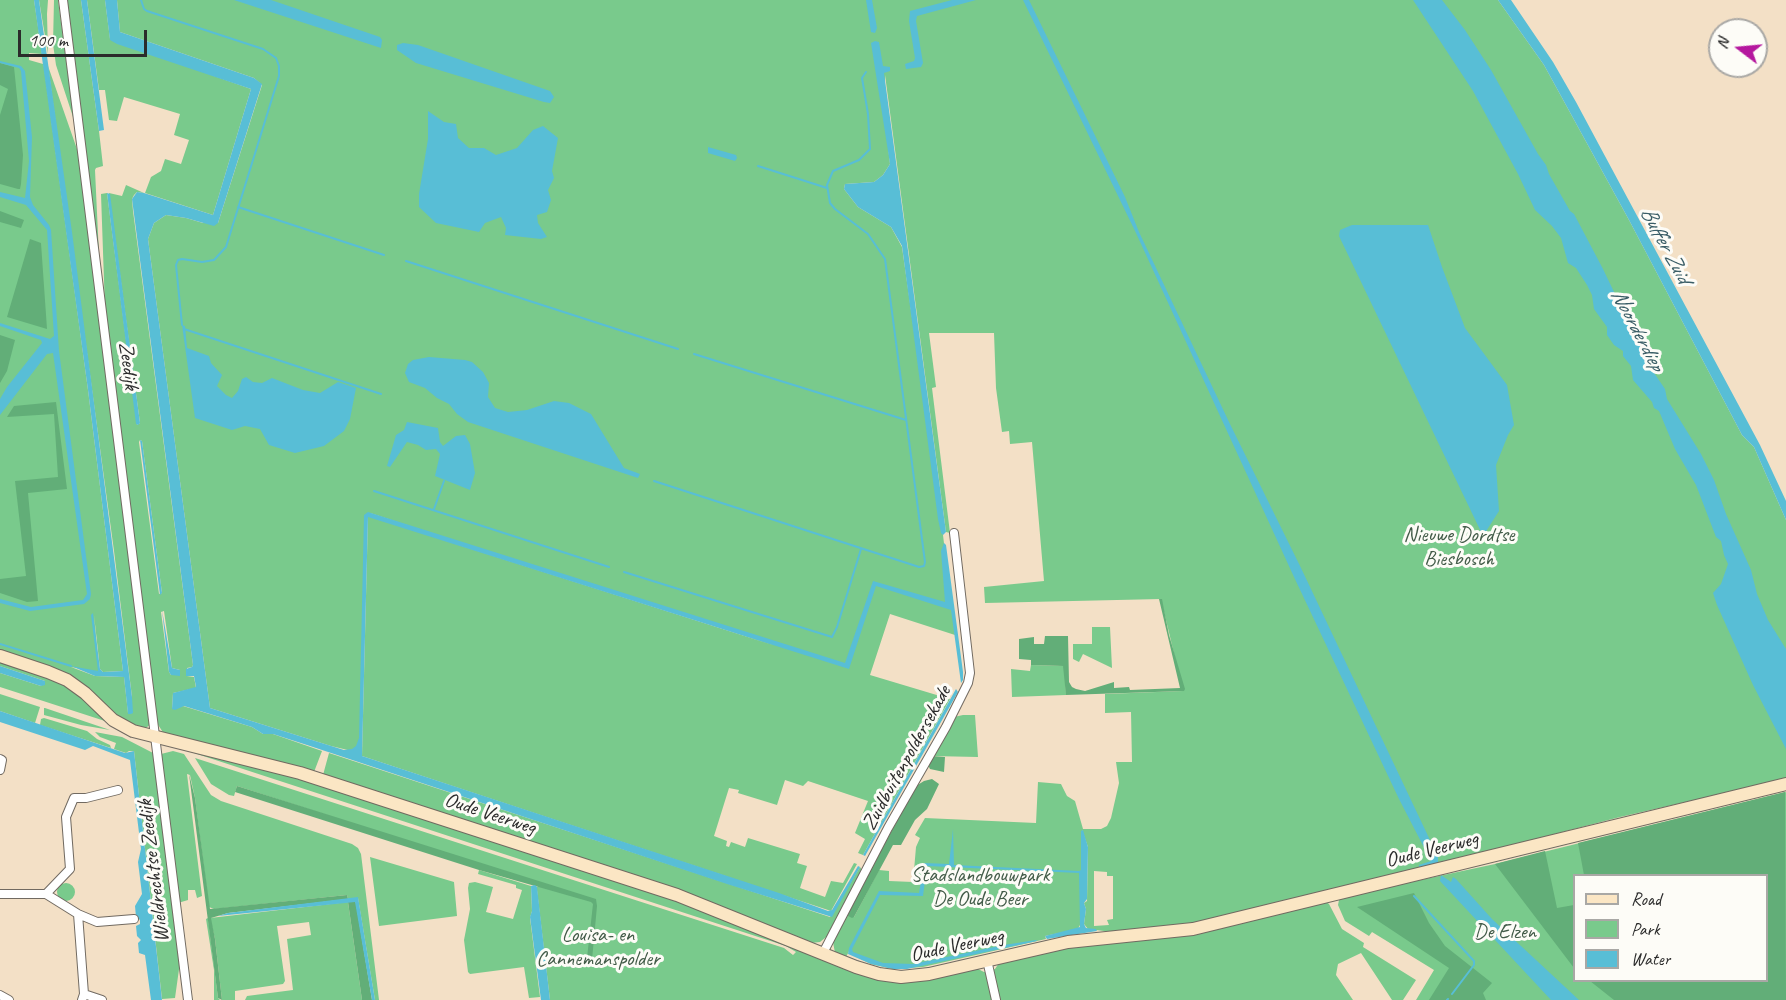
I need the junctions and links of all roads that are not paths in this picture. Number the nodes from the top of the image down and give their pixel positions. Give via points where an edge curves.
1 (63, 0) edge
2 (954, 532) dead end
3 (0, 656) edge
4 (156, 737) junction
5 (0, 759) edge
6 (0, 770) edge
7 (1786, 784) edge
8 (118, 790) dead end
9 (0, 894) edge
10 (46, 894) junction
11 (78, 914) junction
12 (134, 919) dead end
13 (823, 953) junction
14 (987, 960) junction
15 (0, 995) edge
16 (83, 997) edge
17 (9, 1000) edge
18 (102, 1000) edge
19 (188, 1000) edge
20 (996, 1000) edge

1 - 4 street, Zeedijk
2 - 13 street, Zuidbuitenpoldersekade via 968,683
3 - 4 street, Oude Veerweg via 67,680 119,724
4 - 13 street, Oude Veerweg via 300,773 644,884
4 - 19 street, Wieldrechtse Zeedijk
5 - 6 street
7 - 14 street, Oude Veerweg via 1193,929 1068,942
8 - 10 street via 74,798 66,817 70,869
9 - 10 street
10 - 11 street
11 - 12 street via 97,922
11 - 16 street
13 - 14 street, Oude Veerweg via 870,972 901,977
14 - 20 street
15 - 17 street
16 - 18 street

